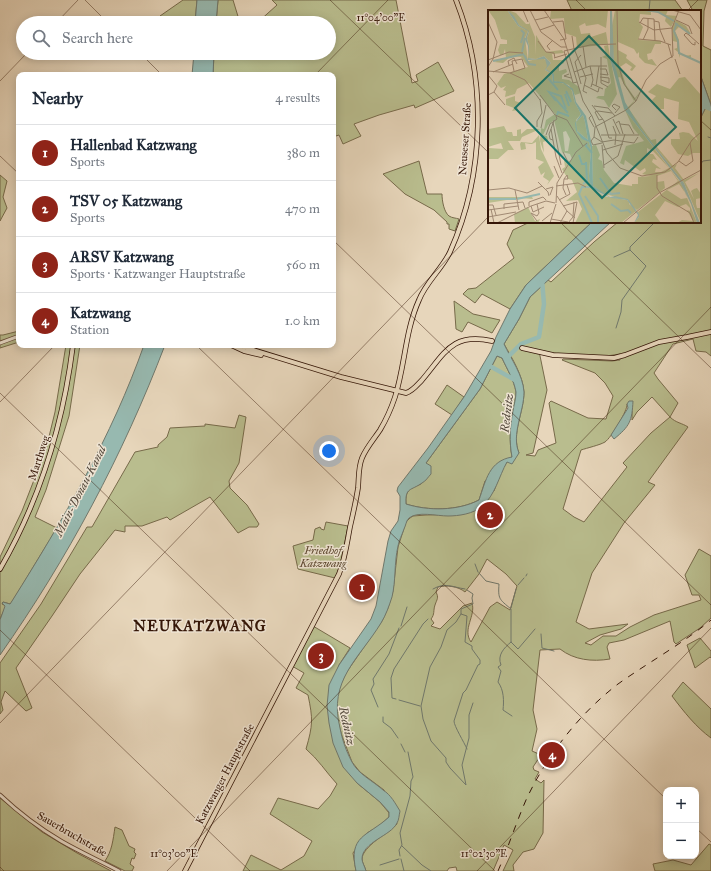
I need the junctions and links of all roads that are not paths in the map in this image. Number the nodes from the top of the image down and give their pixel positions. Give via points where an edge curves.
1 (456, 0) edge
2 (711, 332) edge
3 (16, 337) edge
4 (492, 341) dead end
5 (0, 343) edge
6 (73, 348) edge
7 (237, 348) edge
8 (246, 348) edge
9 (522, 348) dead end
10 (270, 356) junction
11 (397, 392) junction
12 (0, 569) edge
13 (0, 795) edge
14 (119, 871) edge
15 (185, 871) edge

1 - 11 main road, Neuseser Straße via 468,33 475,70 476,139 471,182 462,219 450,252 422,292 417,305
2 - 9 main road via 652,344 625,355 607,358 553,355
3 - 5 street
4 - 11 main road via 472,338 458,342 448,349 412,391
6 - 12 main road, Marthweg via 63,407 50,458 30,511
7 - 10 main road
8 - 10 main road
10 - 11 main road
11 - 15 main road, Katzwanger Hauptstraße via 386,418 360,463 358,490 342,568 287,679
13 - 14 street, Sauerbruchstraße via 46,832

